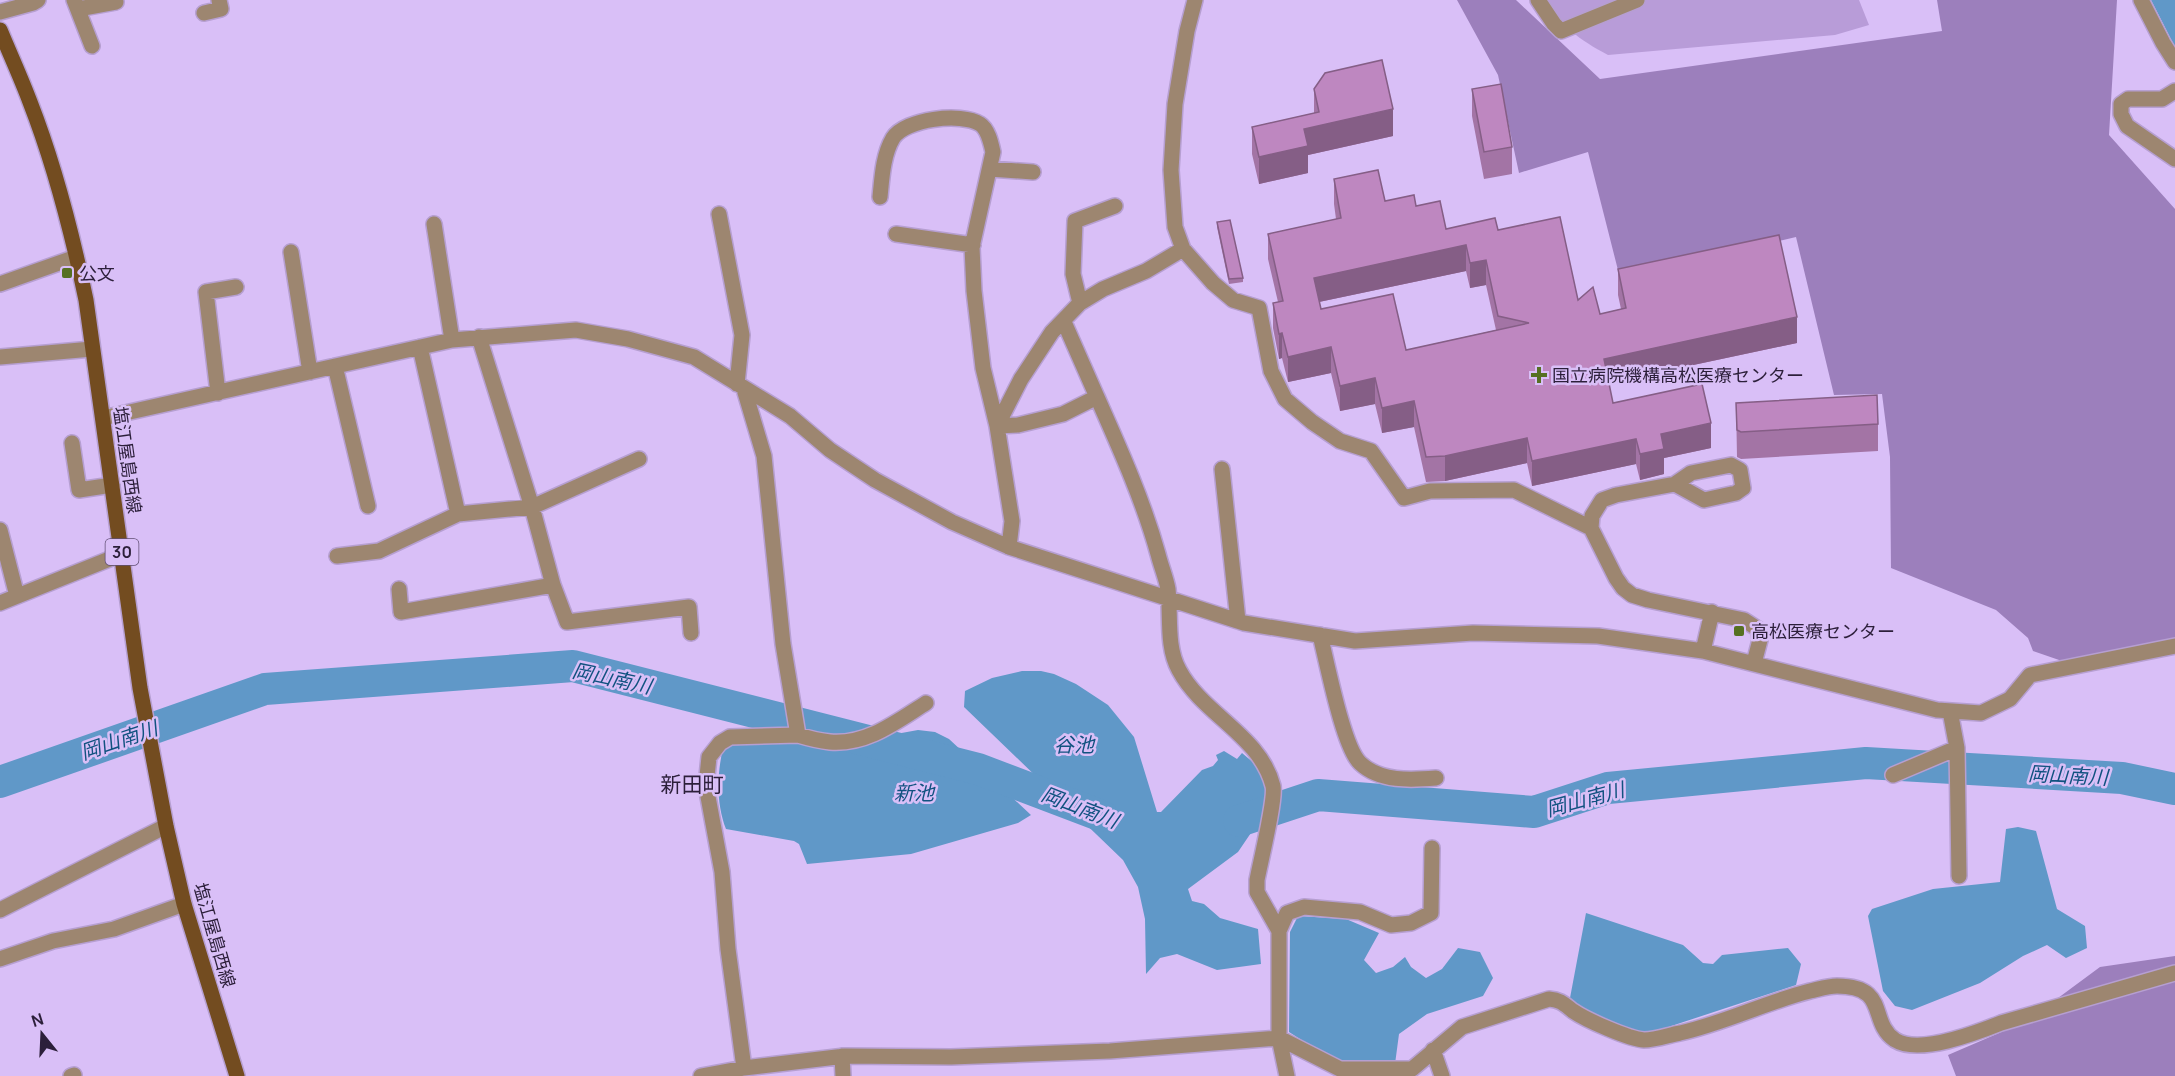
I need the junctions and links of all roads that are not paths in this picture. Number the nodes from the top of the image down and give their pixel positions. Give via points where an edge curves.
1 (38, 0) edge
2 (219, 0) edge
3 (1195, 0) edge
4 (1538, 0) edge
5 (1637, 0) edge
6 (2141, 0) edge
7 (116, 2) dead end
8 (76, 4) edge
9 (0, 12) edge
10 (204, 13) dead end
11 (0, 30) edge
12 (92, 46) dead end
13 (2175, 62) edge
14 (2175, 91) edge
15 (2175, 159) edge
16 (990, 169) junction
17 (1033, 172) dead end
18 (880, 196) dead end
19 (1115, 206) dead end
20 (719, 214) dead end
21 (434, 224) dead end
22 (896, 234) dead end
23 (973, 245) junction
24 (1183, 249) junction
25 (291, 252) dead end
26 (76, 257) junction
27 (0, 284) edge
28 (236, 287) dead end
29 (1080, 303) junction
30 (1064, 322) junction
31 (479, 337) junction
32 (452, 340) junction
33 (420, 347) junction
34 (92, 349) junction
35 (0, 357) edge
36 (334, 366) junction
37 (310, 372) junction
38 (740, 386) junction
39 (218, 393) junction
40 (1097, 397) junction
41 (103, 418) junction
42 (997, 426) junction
43 (72, 443) dead end
44 (639, 459) dead end
45 (1222, 469) dead end
46 (1675, 484) dead end
47 (112, 485) junction
48 (368, 506) dead end
49 (532, 507) junction
50 (459, 514) junction
51 (1591, 528) junction
52 (0, 530) edge
53 (1010, 547) junction
54 (122, 554) junction
55 (337, 556) dead end
56 (553, 585) junction
57 (399, 589) dead end
58 (17, 596) junction
59 (1168, 599) junction
60 (0, 603) edge
61 (1712, 612) junction
62 (1238, 621) junction
63 (691, 633) dead end
64 (1320, 635) junction
65 (2175, 646) edge
66 (1703, 651) junction
67 (1754, 663) junction
68 (926, 703) dead end
69 (1950, 711) junction
70 (798, 735) junction
71 (1957, 748) junction
72 (1893, 775) dead end
73 (1436, 778) dead end
74 (166, 826) junction
75 (1432, 848) dead end
76 (1959, 876) dead end
77 (184, 904) junction
78 (0, 910) edge
79 (1279, 931) junction
80 (0, 959) edge
81 (2175, 973) edge
82 (1279, 1038) junction
83 (1433, 1050) junction
84 (842, 1056) junction
85 (744, 1068) junction
86 (237, 1076) edge
87 (701, 1076) edge
88 (843, 1076) edge
89 (1287, 1076) edge
90 (1442, 1076) edge

1 - 9 street
2 - 10 street via 221,9
3 - 24 street via 1175,104 1171,170 1175,227
4 - 5 street via 1561,31
6 - 13 street
7 - 8 street
8 - 12 street
11 - 26 main road, 塩江屋島西線 / 30 via 30,102 62,199
14 - 15 street via 2162,99 2128,99 2121,104 2121,114 2127,126
16 - 17 street
16 - 18 street via 991,140 982,125 968,118 947,117 902,128 893,138 884,165
16 - 23 street
19 - 29 street via 1075,221 1073,274
20 - 38 street via 742,335
21 - 32 street
22 - 23 street
23 - 42 street via 983,368
24 - 29 street
24 - 51 street via 1233,300 1259,308 1271,371 1285,399 1340,441 1371,451 1404,498 1430,491 1514,490
25 - 37 street
26 - 27 street
26 - 34 main road, 塩江屋島西線 / 30
28 - 39 street via 206,292
29 - 30 street
30 - 40 street
30 - 42 street via 1022,379
31 - 32 street
31 - 38 street via 576,330 628,339 694,357
31 - 49 street
32 - 33 street
33 - 36 street
33 - 50 street
34 - 35 street
34 - 41 main road, 塩江屋島西線 / 30
36 - 37 street
36 - 48 street
37 - 39 street
38 - 53 street via 790,416 830,450 875,480 952,522
38 - 70 street via 764,456 783,644
39 - 41 street
40 - 42 street via 1063,414
40 - 59 street via 1152,530
41 - 47 main road, 塩江屋島西線 / 30
42 - 53 street via 1012,522
43 - 47 street via 79,490
44 - 49 street
45 - 62 street
46 - 51 street via 1602,500 1592,516
47 - 54 main road, 塩江屋島西線 / 30
49 - 50 street
49 - 56 street
50 - 55 street via 379,551
51 - 61 street via 1616,578 1632,595
52 - 58 street
53 - 59 street
54 - 58 street
54 - 74 main road, 塩江屋島西線 / 30 via 140,688
56 - 57 street via 401,612
56 - 63 street via 567,622 688,607
58 - 60 street
59 - 62 street
59 - 79 street via 1178,669 1192,690 1247,742 1267,769 1274,789 1257,892
61 - 66 street
61 - 67 street via 1744,620 1758,629 1760,640
62 - 64 street
64 - 66 street via 1355,641 1473,633 1598,636
64 - 73 street via 1346,737 1359,763 1401,780
65 - 69 street via 2030,675 2010,699 1981,713
66 - 67 street
67 - 69 street
68 - 70 street via 879,734 846,742
69 - 71 street
70 - 85 street via 730,737 709,757 706,786 722,872
71 - 72 street
71 - 76 street
74 - 77 main road, 塩江屋島西線 / 30
74 - 78 street
75 - 79 street via 1431,913 1411,923 1391,925 1360,912 1304,907 1287,913
77 - 80 street via 114,929 53,941
77 - 86 main road, 塩江屋島西線 / 30
79 - 82 street
81 - 83 street via 2001,1023 1973,1035 1921,1045 1896,1041 1863,990 1834,986 1780,999 1706,1027 1644,1040 1626,1036 1560,1000 1550,999 1462,1027
82 - 83 street via 1340,1069 1412,1069
82 - 84 street via 1110,1051 951,1057
82 - 89 street
83 - 90 street
84 - 85 street
84 - 88 street
85 - 87 street

